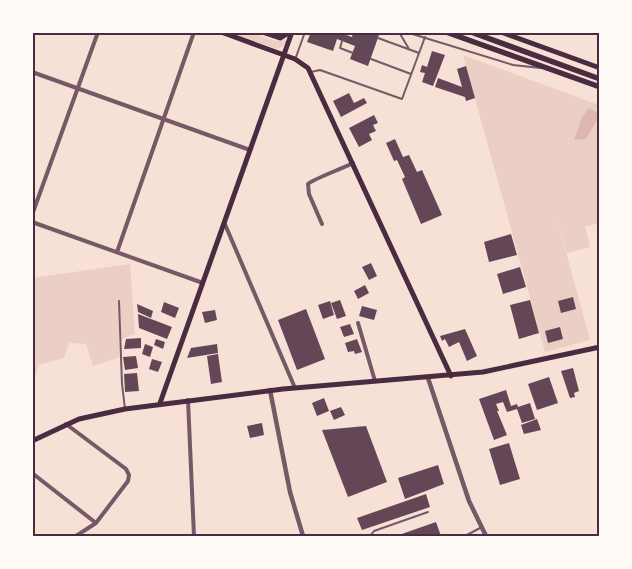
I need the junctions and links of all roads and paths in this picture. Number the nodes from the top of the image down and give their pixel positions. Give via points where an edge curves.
1 (98, 32) edge
2 (194, 32) edge
3 (221, 32) edge
4 (262, 32) edge
5 (291, 32) edge
6 (305, 32) edge
7 (399, 32) edge
8 (406, 32) edge
9 (446, 32) edge
10 (471, 32) edge
11 (487, 32) edge
12 (501, 32) edge
13 (425, 36) junction
14 (378, 38) dead end
15 (342, 41) dead end
16 (495, 41) junction
17 (409, 49) junction
18 (353, 53) dead end
19 (419, 53) junction
20 (284, 55) junction
21 (295, 59) junction
22 (371, 60) dead end
23 (600, 68) edge
24 (550, 70) junction
25 (32, 72) edge
26 (311, 72) junction
27 (411, 74) junction
28 (600, 79) edge
29 (600, 87) edge
30 (78, 88) junction
31 (164, 119) junction
32 (250, 150) junction
33 (353, 163) junction
34 (32, 215) edge
35 (32, 222) edge
36 (224, 222) junction
37 (322, 224) dead end
38 (117, 252) junction
39 (202, 283) junction
40 (119, 301) dead end
41 (358, 323) dead end
42 (600, 347) edge
43 (451, 376) junction
44 (428, 378) junction
45 (375, 381) junction
46 (295, 388) junction
47 (270, 390) junction
48 (188, 400) junction
49 (160, 403) junction
50 (125, 409) junction
51 (66, 424) junction
52 (32, 441) edge
53 (32, 473) edge
54 (428, 512) dead end
55 (96, 523) junction
56 (480, 528) junction
57 (76, 536) edge
58 (194, 536) edge
59 (303, 536) edge
60 (370, 536) edge
61 (465, 536) edge
62 (486, 536) edge

1 - 30 street
2 - 31 street
3 - 20 main road
4 - 5 main road via 280,38
5 - 20 main road
6 - 21 lane
7 - 17 lane
8 - 13 lane
9 - 24 highway
10 - 16 highway
11 - 16 highway
12 - 23 main road
13 - 19 lane
13 - 24 lane via 513,65
14 - 17 lane
15 - 18 lane via 340,48
16 - 28 highway
17 - 19 lane
19 - 27 lane
20 - 21 main road
20 - 32 main road
21 - 26 main road
22 - 27 lane
24 - 29 highway
25 - 30 street
26 - 27 lane via 320,70 402,99
26 - 33 main road
30 - 31 street
30 - 34 street
31 - 32 street
31 - 38 street
32 - 36 main road
33 - 37 street via 308,184
33 - 43 main road
35 - 38 street
36 - 39 main road
36 - 46 street
38 - 39 street
39 - 49 main road
40 - 50 lane
41 - 45 street
42 - 43 main road via 516,366
43 - 44 main road
44 - 45 main road
44 - 56 street
45 - 46 main road
46 - 47 main road
47 - 48 main road
47 - 59 street via 288,485
48 - 49 main road
48 - 58 street
49 - 50 main road
50 - 51 main road
51 - 52 main road
51 - 55 street via 128,472 128,481
53 - 55 street
54 - 60 lane via 374,531
55 - 57 street
56 - 61 lane
56 - 62 street

